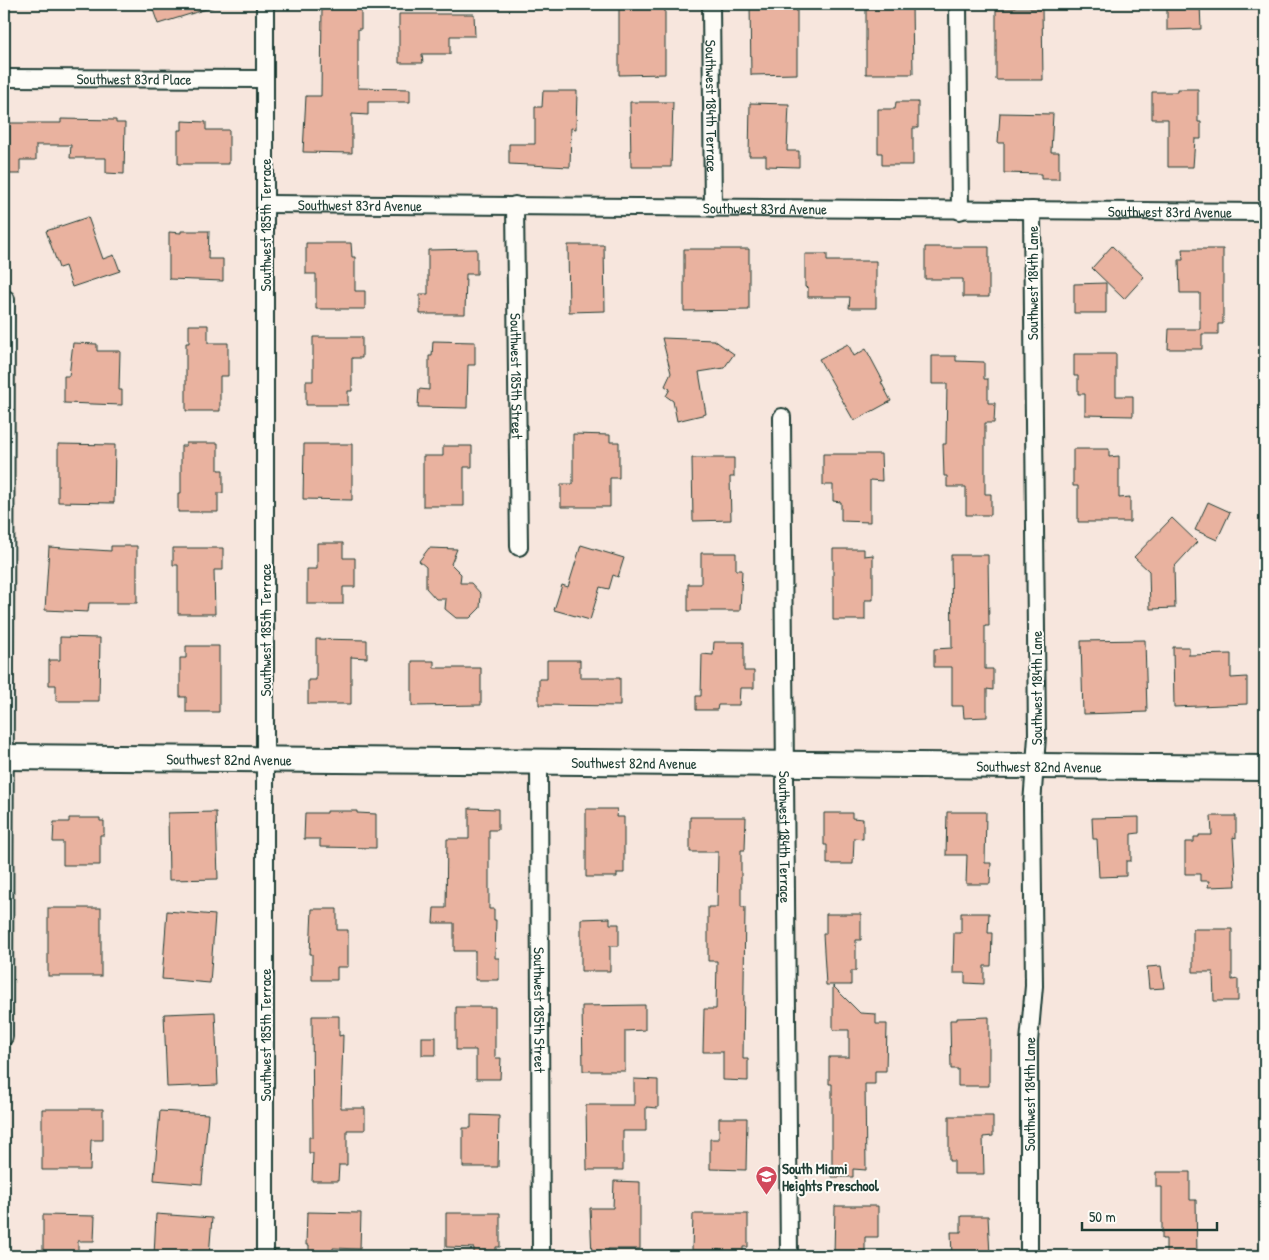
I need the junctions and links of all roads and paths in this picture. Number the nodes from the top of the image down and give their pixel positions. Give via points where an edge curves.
1 (265, 4) edge
2 (711, 4) edge
3 (958, 4) edge
4 (4, 78) edge
5 (265, 79) junction
6 (265, 204) junction
7 (515, 205) junction
8 (713, 208) junction
9 (960, 210) junction
10 (1032, 210) junction
11 (1265, 212) edge
12 (6, 299) dead end
13 (782, 417) dead end
14 (519, 547) dead end
15 (5, 757) edge
16 (266, 760) junction
17 (538, 762) junction
18 (784, 764) junction
19 (1036, 766) junction
20 (1265, 768) edge
21 (4, 1037) edge
22 (265, 1256) edge
23 (541, 1256) edge
24 (788, 1256) edge
25 (1028, 1256) edge

1 - 5 street, Southwest 185th Terrace
2 - 8 street, Southwest 184th Terrace
3 - 9 street
4 - 5 street, Southwest 83rd Place
5 - 6 street, Southwest 185th Terrace
6 - 7 street, Southwest 83rd Avenue
6 - 16 street, Southwest 185th Terrace
7 - 8 street, Southwest 83rd Avenue
7 - 14 street, Southwest 185th Street
8 - 9 street, Southwest 83rd Avenue
9 - 10 street, Southwest 83rd Avenue
10 - 11 street, Southwest 83rd Avenue
10 - 19 street, Southwest 184th Lane
12 - 15 street
13 - 18 street, Southwest 184th Terrace
15 - 16 street, Southwest 82nd Avenue
15 - 21 street
16 - 17 street, Southwest 82nd Avenue
16 - 22 street, Southwest 185th Terrace
17 - 18 street, Southwest 82nd Avenue
17 - 23 street, Southwest 185th Street
18 - 19 street, Southwest 82nd Avenue
18 - 24 street, Southwest 184th Terrace
19 - 20 street, Southwest 82nd Avenue
19 - 25 street, Southwest 184th Lane via 1032,804 1034,986 1029,1042

